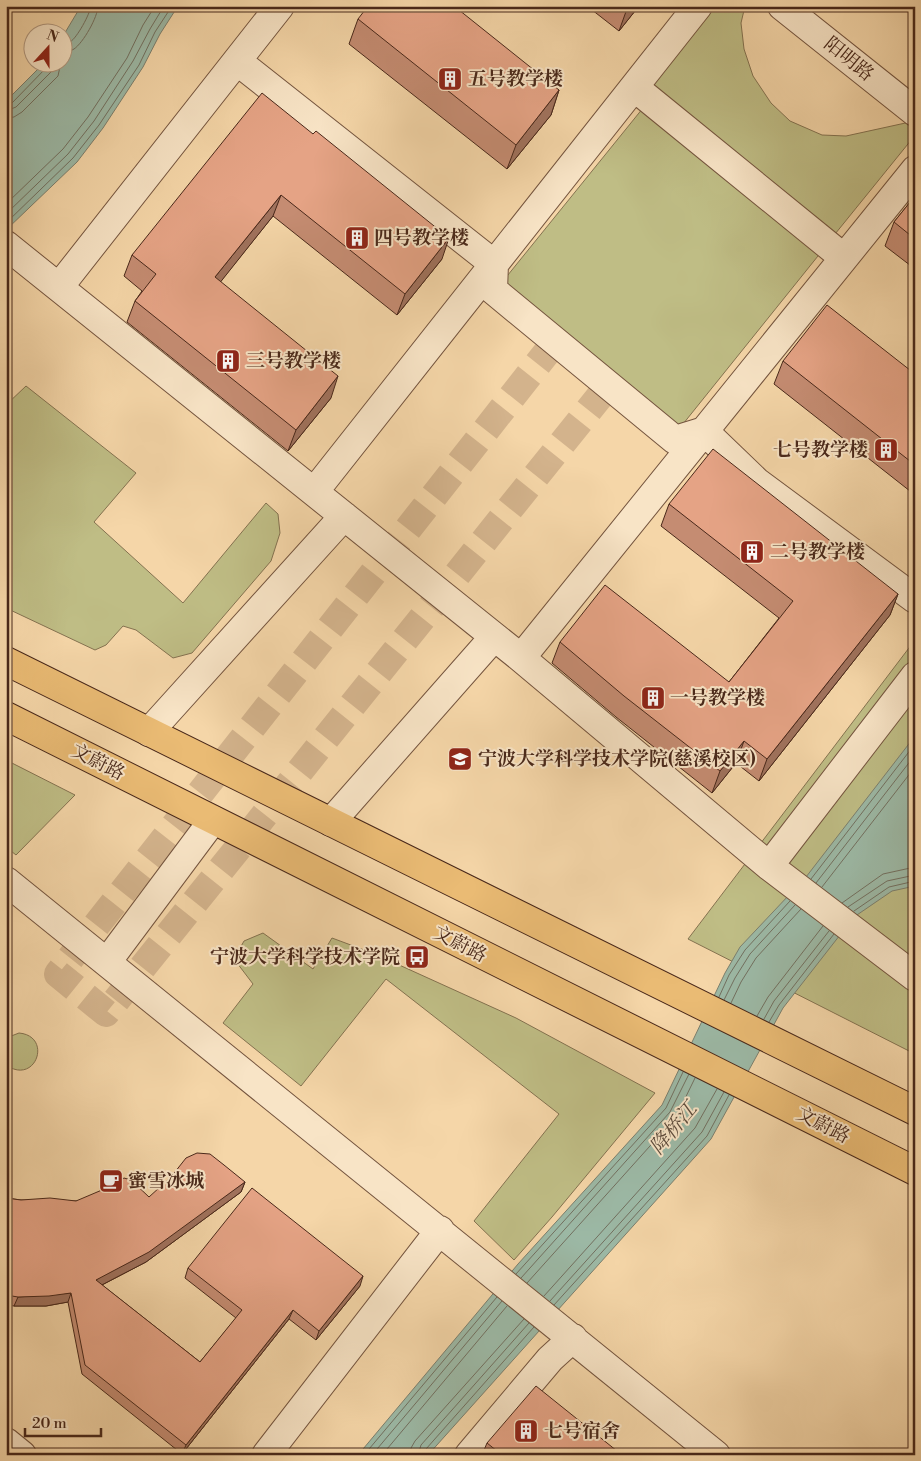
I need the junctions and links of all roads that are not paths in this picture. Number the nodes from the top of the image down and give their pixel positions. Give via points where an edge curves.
1 (280, 6) edge
2 (698, 6) edge
3 (782, 6) edge
4 (237, 61) junction
5 (634, 87) junction
6 (915, 112) edge
7 (915, 170) edge
8 (6, 245) edge
9 (844, 258) junction
10 (494, 264) junction
11 (51, 281) junction
12 (704, 432) junction
13 (314, 492) junction
14 (344, 516) junction
15 (915, 600) edge
16 (494, 637) junction
17 (521, 658) junction
18 (6, 661) edge
19 (915, 676) edge
20 (6, 716) edge
21 (149, 732) junction
22 (213, 820) junction
23 (331, 822) junction
24 (770, 867) junction
25 (6, 881) edge
26 (107, 962) junction
27 (915, 976) edge
28 (915, 1111) edge
29 (915, 1171) edge
30 (440, 1230) junction
31 (569, 1335) junction
32 (6, 1442) edge
33 (22, 1455) edge
34 (266, 1455) edge
35 (469, 1455) edge
36 (716, 1455) edge

1 - 4 street
2 - 5 street
3 - 6 street, 阳明路
4 - 10 street
4 - 11 street
5 - 9 street
5 - 10 street
7 - 9 street
8 - 11 street
9 - 12 street
10 - 12 street via 492,290 675,440
10 - 13 street
11 - 13 street
12 - 15 street via 757,482
12 - 17 street
13 - 14 street
14 - 16 street
14 - 21 street
16 - 17 street
16 - 23 street
17 - 24 street
18 - 21 main road
19 - 24 street
20 - 22 main road, 文蔚路
21 - 23 main road
22 - 26 street
22 - 29 main road, 文蔚路
23 - 28 main road
24 - 27 street
25 - 26 street
26 - 30 street
30 - 31 street
30 - 34 street
31 - 35 street
31 - 36 street
32 - 33 street

